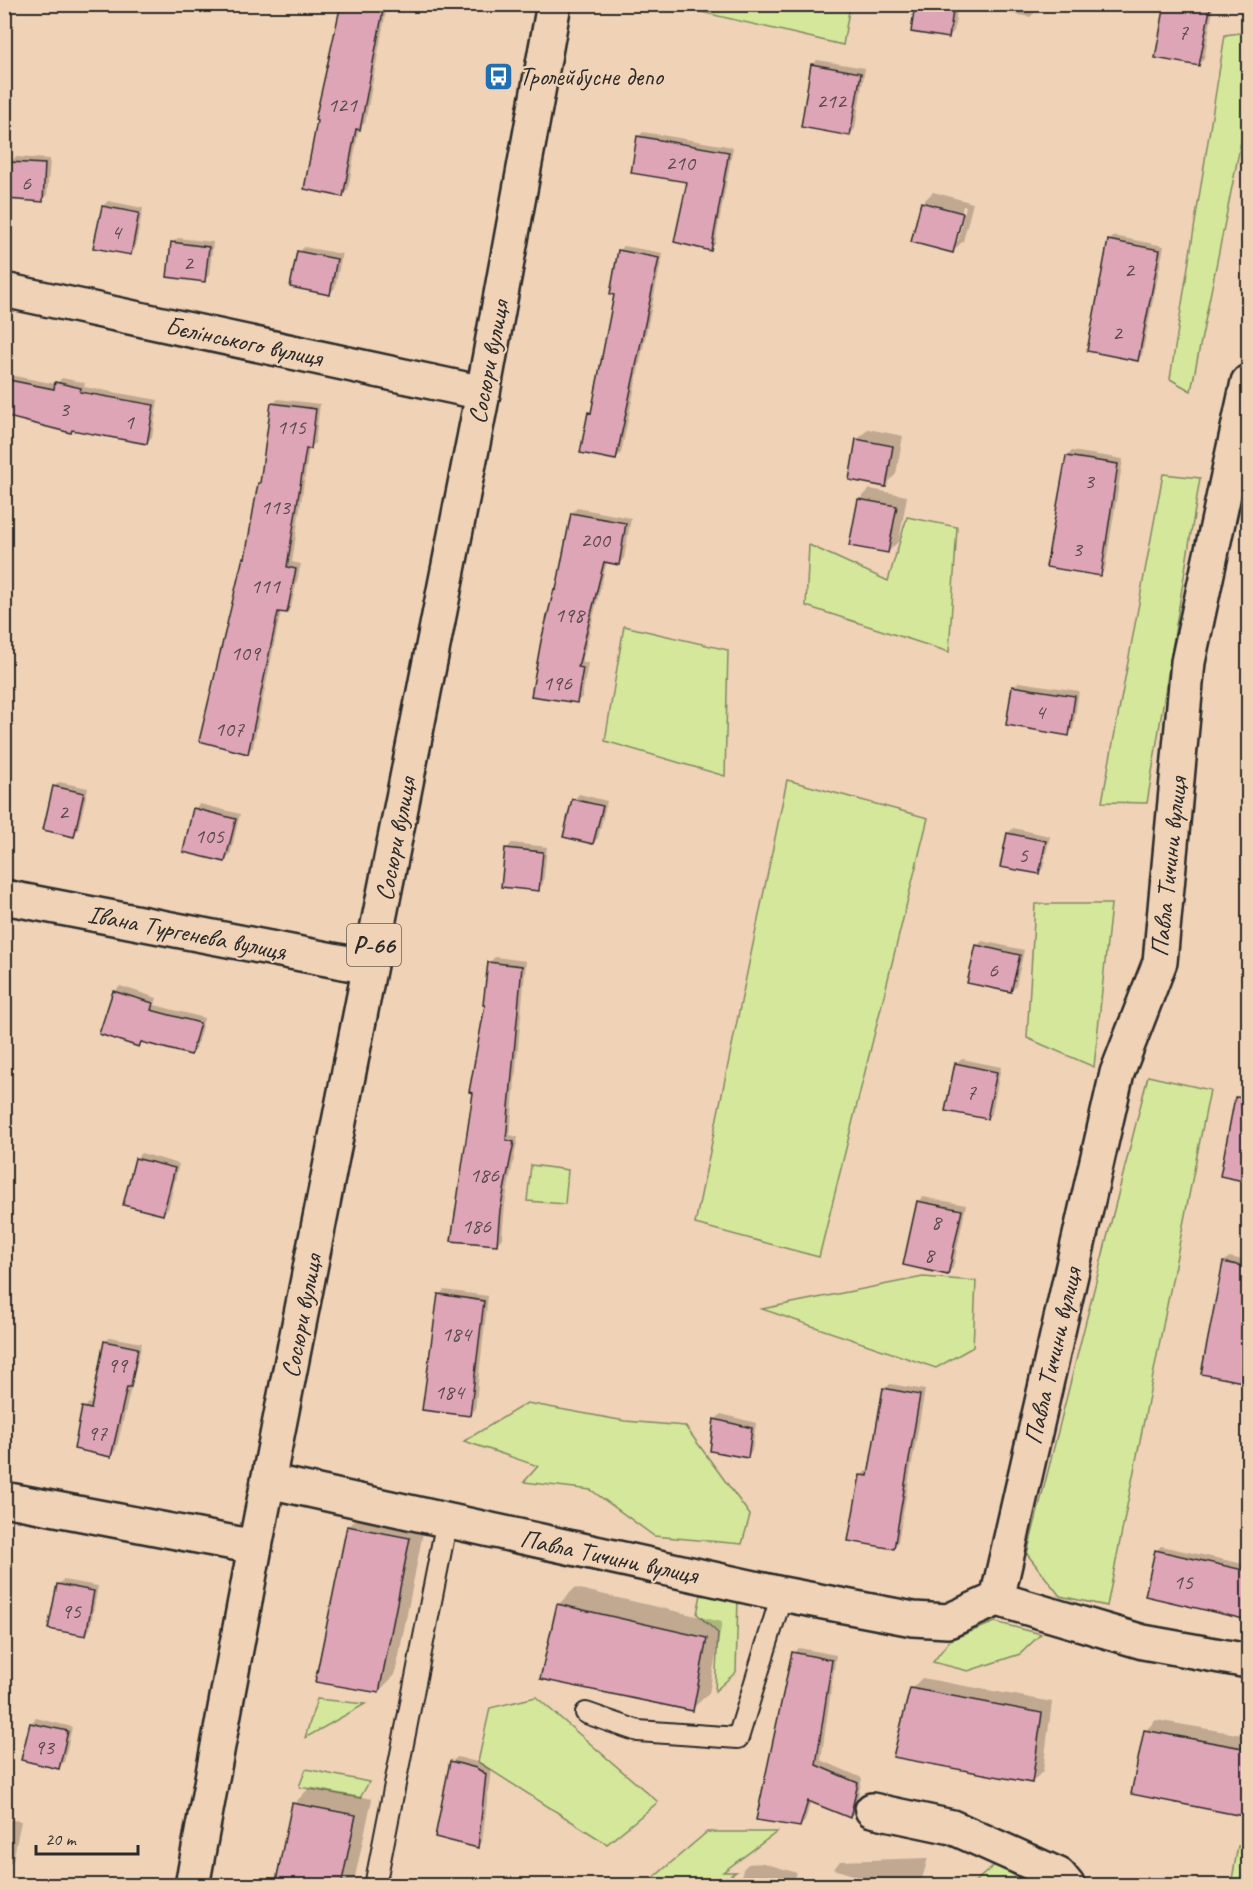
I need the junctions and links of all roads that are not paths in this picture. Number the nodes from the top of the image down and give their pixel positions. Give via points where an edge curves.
1 (554, 4) edge
2 (4, 290) edge
3 (483, 393) junction
4 (1246, 402) edge
5 (4, 897) edge
6 (369, 967) junction
7 (268, 1480) junction
8 (4, 1499) edge
9 (447, 1520) junction
10 (255, 1547) junction
11 (782, 1594) junction
12 (997, 1599) junction
13 (1248, 1661) edge
14 (586, 1713) dead end
15 (872, 1810) dead end
16 (192, 1886) edge
17 (375, 1886) edge
18 (1068, 1886) edge

1 - 3 street, Сосюри вулиця / Р-66
2 - 3 street, Бєлінського вулиця
3 - 6 street, Сосюри вулиця / Р-66
4 - 12 street, Павла Тичини вулиця via 1188,662 1160,962 1117,1073
5 - 6 street, Івана Тургенєва вулиця
6 - 7 street, Сосюри вулиця / Р-66
7 - 9 street, Павла Тичини вулиця
7 - 10 street, Сосюри вулиця / Р-66
8 - 10 street
9 - 11 street, Павла Тичини вулиця
9 - 17 lane
10 - 16 street, Сосюри вулиця / Р-66
11 - 12 street, Павла Тичини вулиця via 913,1619 948,1621
11 - 14 lane via 738,1738 638,1731
12 - 13 street via 1143,1642
15 - 18 street via 952,1827 1059,1875

